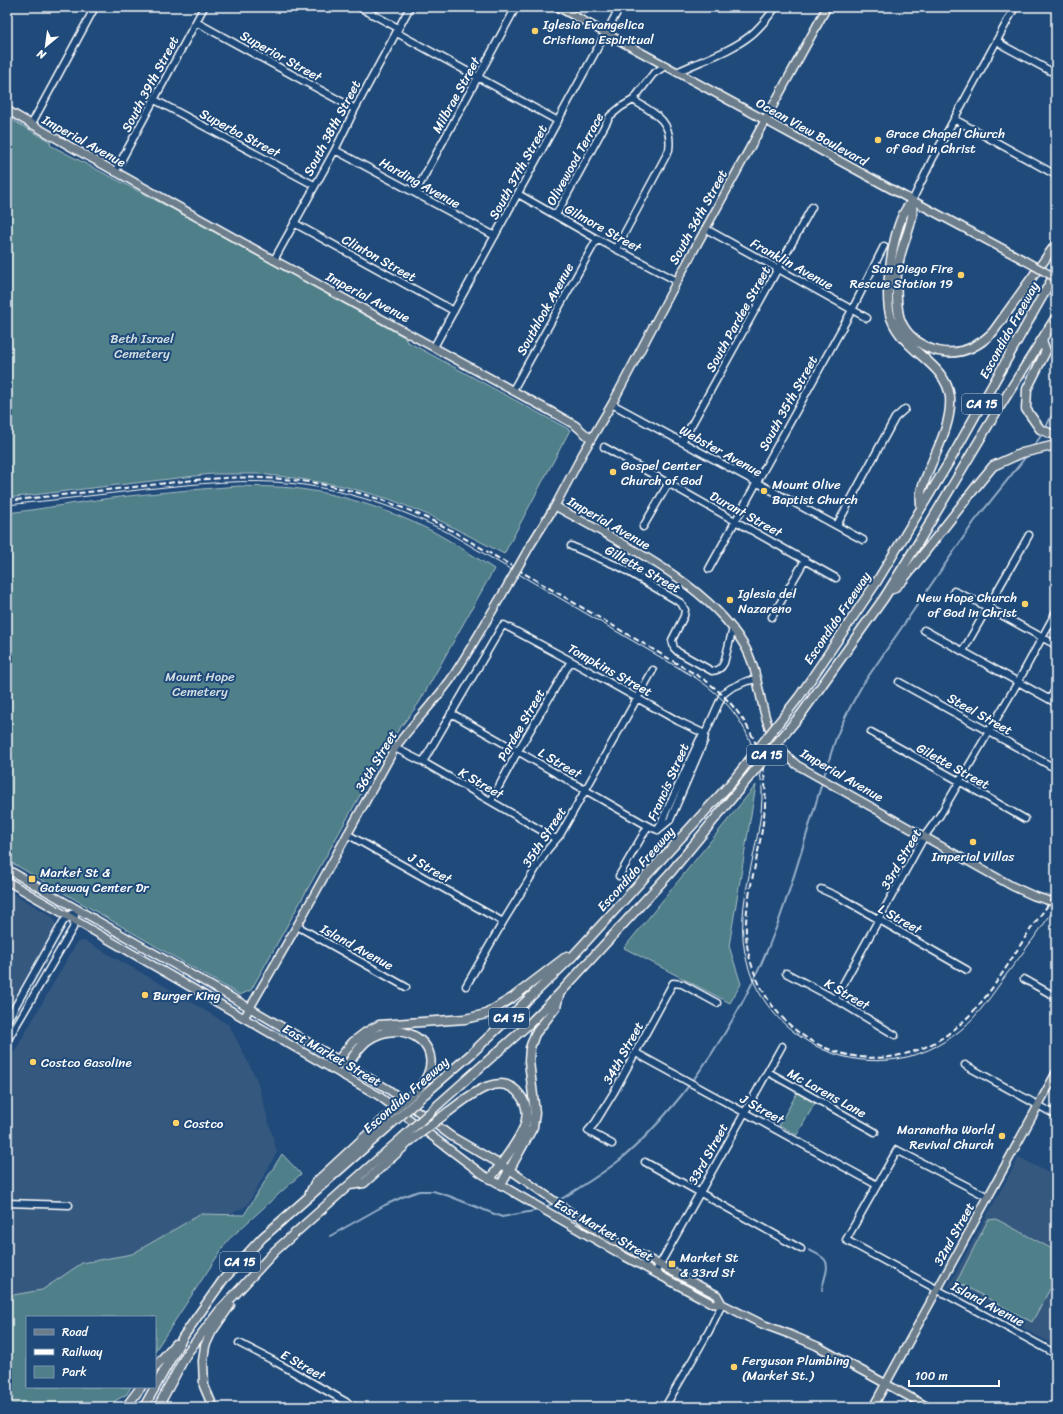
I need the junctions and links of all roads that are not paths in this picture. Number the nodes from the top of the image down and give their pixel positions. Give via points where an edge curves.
1 (95, 7) edge
2 (204, 7) edge
3 (359, 7) edge
4 (410, 7) edge
5 (516, 7) edge
6 (558, 7) edge
7 (620, 7) edge
8 (776, 7) edge
9 (827, 7) edge
10 (1015, 7) edge
11 (196, 22) junction
12 (398, 30) junction
13 (606, 33) junction
14 (997, 40) junction
15 (665, 66) junction
16 (677, 72) junction
17 (1056, 74) edge
18 (478, 77) junction
19 (155, 100) junction
20 (633, 100) junction
21 (355, 109) junction
22 (7, 110) edge
23 (954, 119) junction
24 (558, 120) junction
25 (766, 120) junction
26 (30, 124) junction
27 (334, 150) junction
28 (115, 172) junction
29 (1056, 175) edge
30 (314, 185) junction
31 (415, 193) junction
32 (518, 194) junction
33 (912, 201) junction
34 (812, 206) dead end
35 (556, 215) junction
36 (294, 224) junction
37 (706, 229) junction
38 (495, 236) junction
39 (597, 239) junction
40 (1056, 244) edge
41 (884, 246) dead end
42 (616, 249) junction
43 (274, 260) junction
44 (778, 269) junction
45 (1056, 272) edge
46 (1056, 278) edge
47 (677, 281) junction
48 (852, 310) junction
49 (454, 311) junction
50 (1056, 317) edge
51 (867, 318) dead end
52 (1042, 340) junction
53 (434, 347) junction
54 (512, 390) junction
55 (612, 404) junction
56 (905, 409) dead end
57 (1056, 436) edge
58 (591, 439) junction
59 (682, 442) junction
60 (1053, 445) edge
61 (604, 447) dead end
62 (757, 483) junction
63 (668, 484) junction
64 (555, 506) junction
65 (921, 508) junction
66 (736, 521) junction
67 (837, 525) junction
68 (643, 528) dead end
69 (1029, 535) dead end
70 (863, 540) dead end
71 (571, 546) dead end
72 (805, 560) junction
73 (709, 569) dead end
74 (836, 578) dead end
75 (954, 591) dead end
76 (884, 598) junction
77 (987, 607) junction
78 (1056, 612) edge
79 (772, 617) dead end
80 (733, 628) junction
81 (924, 630) dead end
82 (1042, 638) junction
83 (1056, 645) edge
84 (963, 651) junction
85 (571, 661) junction
86 (653, 670) dead end
87 (757, 679) junction
88 (899, 682) dead end
89 (1018, 682) junction
90 (1056, 688) edge
91 (638, 698) junction
92 (1053, 701) edge
93 (451, 714) junction
94 (988, 731) junction
95 (871, 732) dead end
96 (705, 734) junction
97 (395, 748) junction
98 (518, 751) junction
99 (423, 762) junction
100 (1051, 766) dead end
101 (959, 781) junction
102 (586, 790) junction
103 (491, 801) junction
104 (1025, 819) dead end
105 (648, 826) junction
106 (658, 830) joint
107 (347, 834) junction
108 (924, 837) junction
109 (556, 838) junction
110 (7, 869) edge
111 (619, 876) dead end
112 (7, 881) edge
113 (821, 889) dead end
114 (1056, 903) edge
115 (76, 909) junction
116 (71, 918) junction
117 (879, 921) junction
118 (503, 922) junction
119 (297, 926) junction
120 (589, 940) junction
121 (968, 970) dead end
122 (786, 973) dead end
123 (1024, 980) dead end
124 (466, 986) dead end
125 (406, 988) dead end
126 (559, 994) junction
127 (1056, 997) edge
128 (835, 1000) junction
129 (717, 1003) dead end
130 (250, 1008) junction
131 (244, 1018) junction
132 (7, 1021) edge
133 (895, 1035) dead end
134 (7, 1041) edge
135 (782, 1046) dead end
136 (636, 1053) junction
137 (338, 1060) junction
138 (347, 1065) junction
139 (965, 1065) dead end
140 (333, 1069) junction
141 (768, 1072) junction
142 (1056, 1072) edge
143 (342, 1074) junction
144 (1038, 1105) junction
145 (745, 1112) junction
146 (1056, 1115) edge
147 (384, 1124) junction
148 (875, 1132) dead end
149 (406, 1139) junction
150 (612, 1144) dead end
151 (645, 1162) dead end
152 (500, 1165) junction
153 (510, 1170) junction
154 (490, 1179) junction
155 (501, 1185) junction
156 (877, 1185) junction
157 (699, 1192) junction
158 (988, 1198) junction
159 (7, 1203) edge
160 (69, 1205) dead end
161 (801, 1249) dead end
162 (659, 1265) junction
163 (655, 1273) junction
164 (240, 1289) junction
165 (937, 1290) junction
166 (722, 1304) junction
167 (183, 1337) junction
168 (239, 1343) dead end
169 (1056, 1354) edge
170 (156, 1366) edge
171 (886, 1384) junction
172 (156, 1385) edge
173 (141, 1388) edge
174 (155, 1388) edge
175 (126, 1407) edge
176 (144, 1407) edge
177 (158, 1407) edge
178 (213, 1407) edge
179 (355, 1407) edge
180 (665, 1407) edge
181 (873, 1407) edge
182 (928, 1407) edge

1 - 26 street
2 - 11 street, South 39th Street
3 - 12 street
4 - 12 street, South 38th Street
5 - 18 street, Milbrae Street
6 - 13 main road, Ocean View Boulevard
7 - 13 street, South 37th Street
8 - 16 street via 750,35 727,50
9 - 25 main road, South 36th Street
10 - 14 street
11 - 19 street, South 39th Street
11 - 21 street, Superior Street
12 - 18 street
12 - 21 street, South 38th Street
13 - 15 main road, Ocean View Boulevard
13 - 24 street, South 37th Street
14 - 17 street
14 - 23 street
15 - 16 main road, Ocean View Boulevard
15 - 20 street, Olivewood Terrace via 653,74
16 - 25 main road, Ocean View Boulevard
18 - 24 street
18 - 31 street, Milbrae Street
19 - 28 street, South 39th Street
19 - 30 street, Superba Street
20 - 35 street, Olivewood Terrace via 610,116
20 - 42 street via 663,120 671,139 669,150
21 - 27 street, South 38th Street
22 - 26 main road, Imperial Avenue
23 - 29 street
23 - 33 street
24 - 32 street, South 37th Street
25 - 33 main road, Ocean View Boulevard
25 - 37 main road, South 36th Street
26 - 28 main road, Imperial Avenue
27 - 30 street, South 38th Street
27 - 31 street, Harding Avenue
28 - 43 main road, Imperial Avenue
30 - 36 street, South 38th Street
31 - 38 street, Harding Avenue
32 - 35 street, Gilmore Street
32 - 38 street, South 37th Street
33 - 40 highway via 912,216 899,259 896,282 898,316 915,340 939,352 970,349 984,341
33 - 46 main road, Ocean View Boulevard, bridge
33 - 65 highway via 905,212 891,261 891,317 906,342 944,379 950,396 949,419 921,491
34 - 44 street, South Pardee Street
35 - 39 street, Gilmore Street
36 - 43 street, South 38th Street
36 - 49 street, Clinton Street
37 - 44 street, Franklin Avenue
37 - 47 main road, South 36th Street
38 - 49 street, South 37th Street
39 - 42 street, Gilmore Street
39 - 54 street, Southlook Avenue
41 - 48 street, South 35th Street
42 - 47 street, Gilmore Street
43 - 53 main road, Imperial Avenue
44 - 48 street, Franklin Avenue
44 - 59 street, South Pardee Street
45 - 65 highway, Escondido Freeway / CA 15
47 - 55 main road, South 36th Street
48 - 51 street, Franklin Avenue
48 - 62 street, South 35th Street
49 - 53 street, South 37th Street
50 - 52 highway, Escondido Freeway / CA 15
52 - 57 highway via 1046,351 1028,389 1026,409 1040,429
52 - 76 highway, Escondido Freeway / CA 15
53 - 54 main road, Imperial Avenue
54 - 58 main road, Imperial Avenue via 575,425
55 - 58 main road, South 36th Street
55 - 59 street, Webster Avenue
56 - 67 street via 895,418
58 - 64 main road, Imperial Avenue
59 - 62 street, Webster Avenue
60 - 76 highway via 1022,453 993,466 902,581
61 - 63 street, Durant Street
62 - 66 street, South 35th Street
62 - 67 street, Webster Avenue
63 - 66 street, Durant Street
63 - 68 street
64 - 80 main road, Imperial Avenue via 669,572 690,587
64 - 97 main road, 36th Street, bridge via 451,679
65 - 120 highway, Escondido Freeway / CA 15, bridge via 876,583 799,697 732,782
66 - 72 street, Durant Street
66 - 73 street, South 35th Street
67 - 70 street, Webster Avenue
69 - 77 street
71 - 80 street, Gillette Street via 620,567 681,603 685,610 672,640 674,648 712,671 722,668
72 - 74 street, Durant Street
72 - 79 street
75 - 77 street
76 - 126 highway, Escondido Freeway / CA 15, bridge via 802,713 671,872
77 - 82 street
77 - 84 street
78 - 82 street, 33rd Street
80 - 87 main road, Imperial Avenue via 745,646
81 - 84 street
82 - 83 street
82 - 89 street, 33rd Street
84 - 89 street
85 - 91 street, Tompkins Street
85 - 93 street, Tompkins Street via 504,626
85 - 98 street, Pardee Street
86 - 91 street, 35th Street
87 - 96 street, Francis Street via 730,688 723,694
87 - 108 main road, Imperial Avenue via 772,735 797,765
88 - 94 street, Steel Street
89 - 92 street
89 - 94 street, 33rd Street
90 - 92 street
91 - 96 street, Tompkins Street
91 - 102 street, 35th Street
93 - 98 street, L Street
93 - 99 street
94 - 100 street, Steel Street
94 - 101 street, 33rd Street
95 - 101 street, Gilette Street
96 - 106 street, Francis Street via 670,820
97 - 99 street, K Street
97 - 107 main road, 36th Street
98 - 102 street, L Street
98 - 103 street, Pardee Street
99 - 103 street, K Street
101 - 104 street, Gilette Street
101 - 108 street, 33rd Street
102 - 105 street, L Street
102 - 109 street, 35th Street
103 - 109 street, K Street
105 - 106 street, L Street
105 - 111 street, Francis Street
107 - 118 street, J Street
107 - 119 main road, 36th Street
108 - 114 main road, Imperial Avenue via 1012,886
108 - 117 street, 33rd Street
109 - 118 street, 35th Street
110 - 115 main road, East Market Street
112 - 116 main road, East Market Street
113 - 117 street, L Street
115 - 116 street
115 - 130 main road, East Market Street
116 - 131 main road, East Market Street
116 - 132 street via 63,922
116 - 134 street via 72,928
117 - 121 street, L Street
117 - 128 street, 33rd Street
118 - 124 street, 35th Street
119 - 125 street, Island Avenue
119 - 130 main road, 36th Street
120 - 137 highway via 512,998 486,1014 465,1019 379,1025 353,1042
120 - 147 highway, Escondido Freeway / CA 15, bridge via 476,1049 426,1093
122 - 128 street, K Street
123 - 127 street
126 - 149 highway, Escondido Freeway / CA 15, bridge via 440,1104
126 - 153 highway via 556,1007 535,1034 530,1048 534,1120 530,1133
128 - 133 street, K Street
129 - 136 street, 34th Street via 682,984 673,983
130 - 131 main road, 36th Street
130 - 137 main road, East Market Street
131 - 140 main road, East Market Street
135 - 141 street, 33rd Street
136 - 145 street, J Street
136 - 150 street, 34th Street via 588,1131
137 - 138 main road, East Market Street
137 - 140 highway
138 - 143 highway
138 - 147 highway, bridge via 361,1045 388,1031 407,1032 425,1044 431,1062 430,1072 419,1088
138 - 152 main road, East Market Street via 388,1089 451,1136
139 - 144 street
140 - 143 main road, East Market Street
141 - 145 street, 33rd Street
141 - 148 street, Mc Larens Lane
142 - 144 main road, 32nd Street
143 - 154 main road, East Market Street via 393,1106
144 - 146 street
144 - 158 main road, 32nd Street
145 - 156 street, J Street
145 - 157 street, 33rd Street
147 - 167 highway, Escondido Freeway / CA 15 via 262,1238 223,1280
149 - 152 highway, bridge via 479,1090 501,1084 519,1093 526,1106 527,1115 525,1126
149 - 164 highway, CA 15 via 364,1183 349,1186 275,1251
151 - 157 street
152 - 153 main road, East Market Street
152 - 154 highway
153 - 155 highway
153 - 162 main road, East Market Street via 605,1236
154 - 155 main road, East Market Street
155 - 163 main road, East Market Street
156 - 158 street via 897,1150
156 - 165 street, Island Avenue via 846,1240
157 - 161 street
157 - 162 street, 33rd Street
158 - 165 main road, 32nd Street
159 - 160 street
162 - 163 street, 33rd Street
162 - 166 main road, East Market Street via 717,1295
163 - 166 main road, East Market Street via 713,1304
164 - 177 highway, CA 15 via 193,1344
164 - 178 highway via 205,1346 204,1386
165 - 169 street, Island Avenue
165 - 171 main road, 32nd Street
166 - 171 main road, East Market Street via 762,1324 817,1346
166 - 180 street
167 - 170 highway
167 - 172 highway, Escondido Freeway / CA 15
168 - 179 street, E Street
171 - 181 main road, 32nd Street
171 - 182 main road, East Market Street
173 - 175 highway
174 - 176 highway, Escondido Freeway / CA 15

